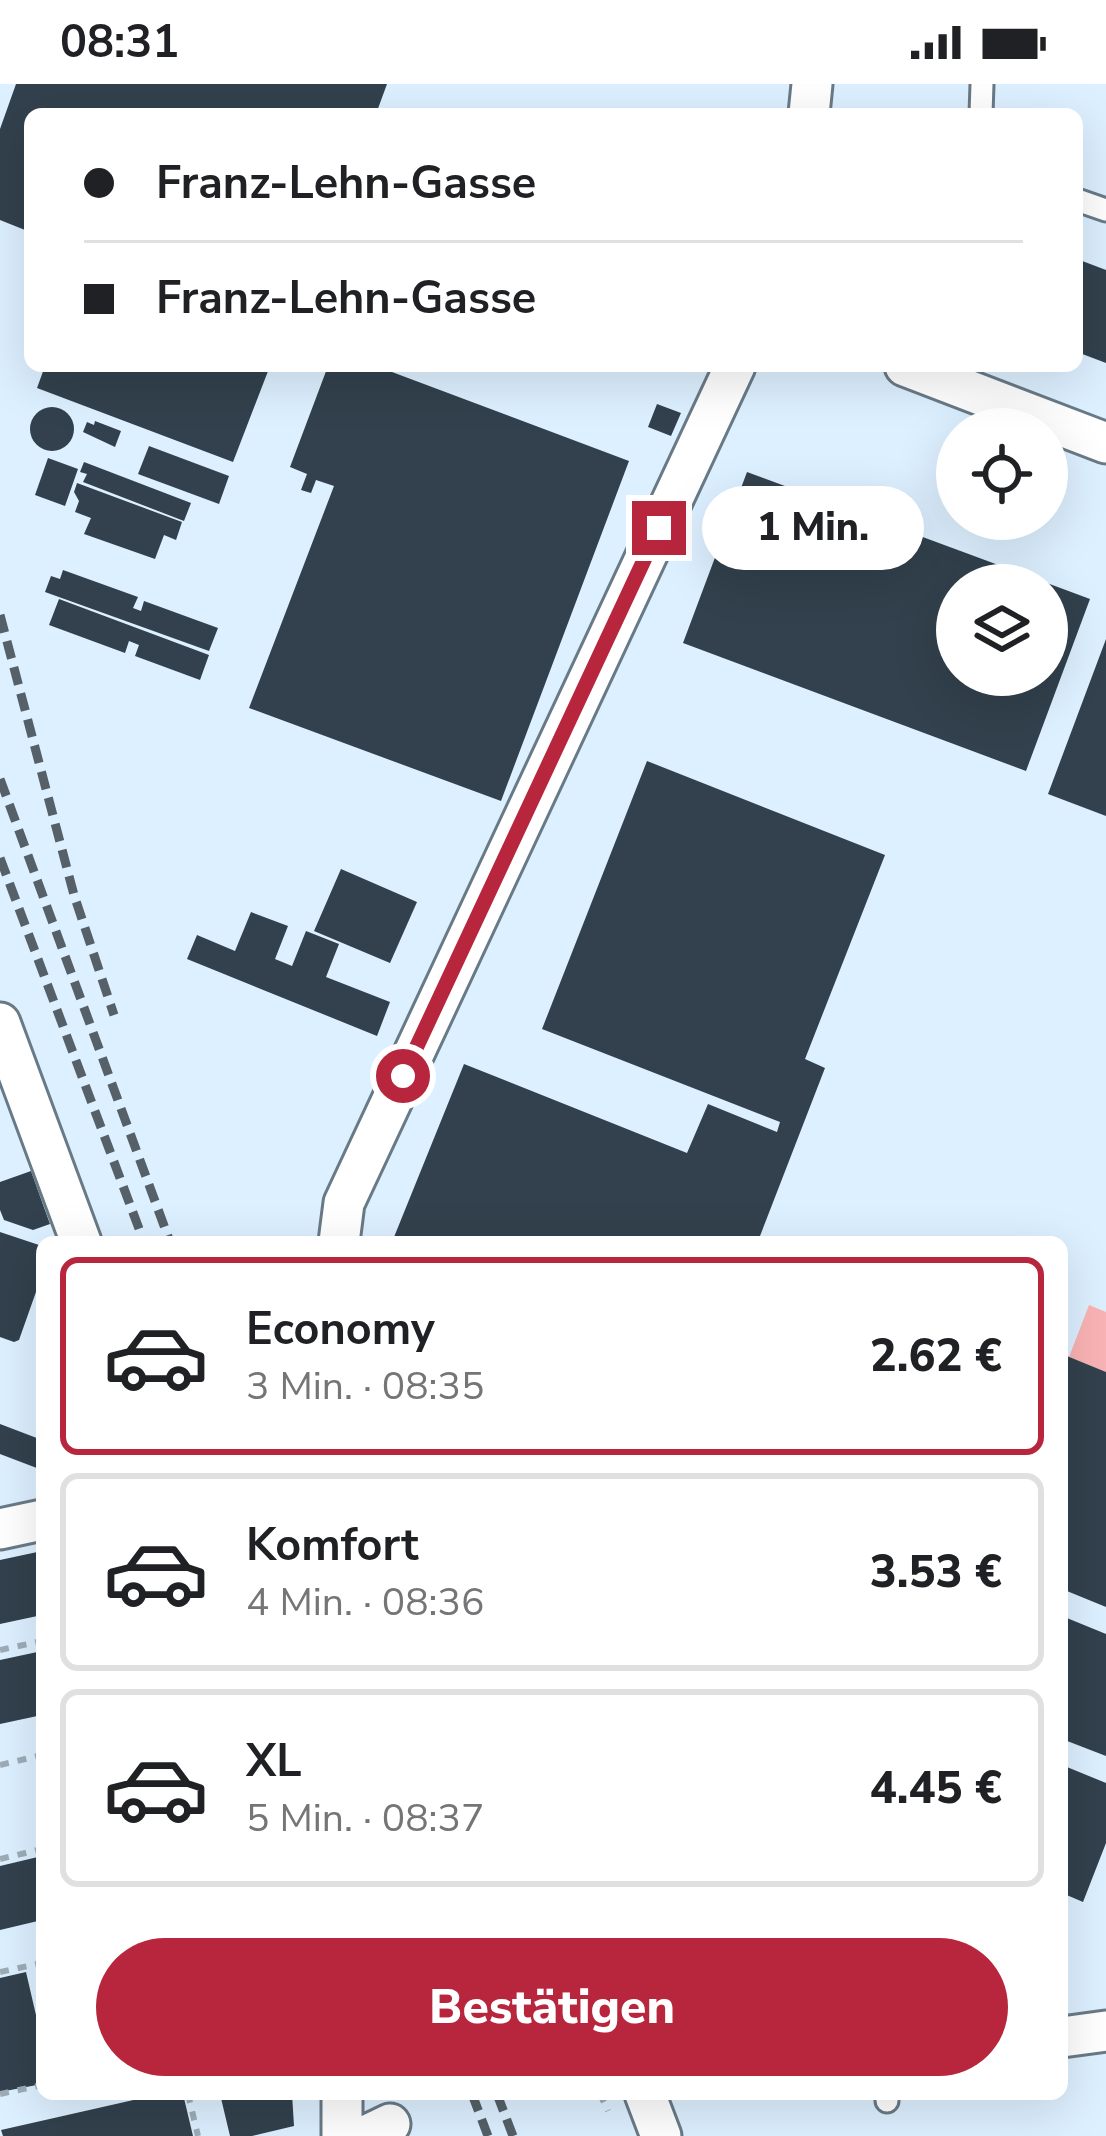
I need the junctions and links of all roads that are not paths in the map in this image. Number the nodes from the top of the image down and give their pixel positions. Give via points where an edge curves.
1 (732, 372) edge
2 (920, 372) edge
3 (1106, 443) edge
4 (0, 1023) edge
5 (78, 1236) edge
6 (340, 1236) edge
7 (36, 1521) edge
8 (0, 1529) edge
9 (1106, 2031) edge
10 (1068, 2036) edge
11 (342, 2100) edge
12 (647, 2100) edge
13 (342, 2136) edge
14 (661, 2136) edge

1 - 6 street via 344,1203
2 - 3 street
4 - 5 street
7 - 8 street
9 - 10 street
11 - 13 street
12 - 14 street

